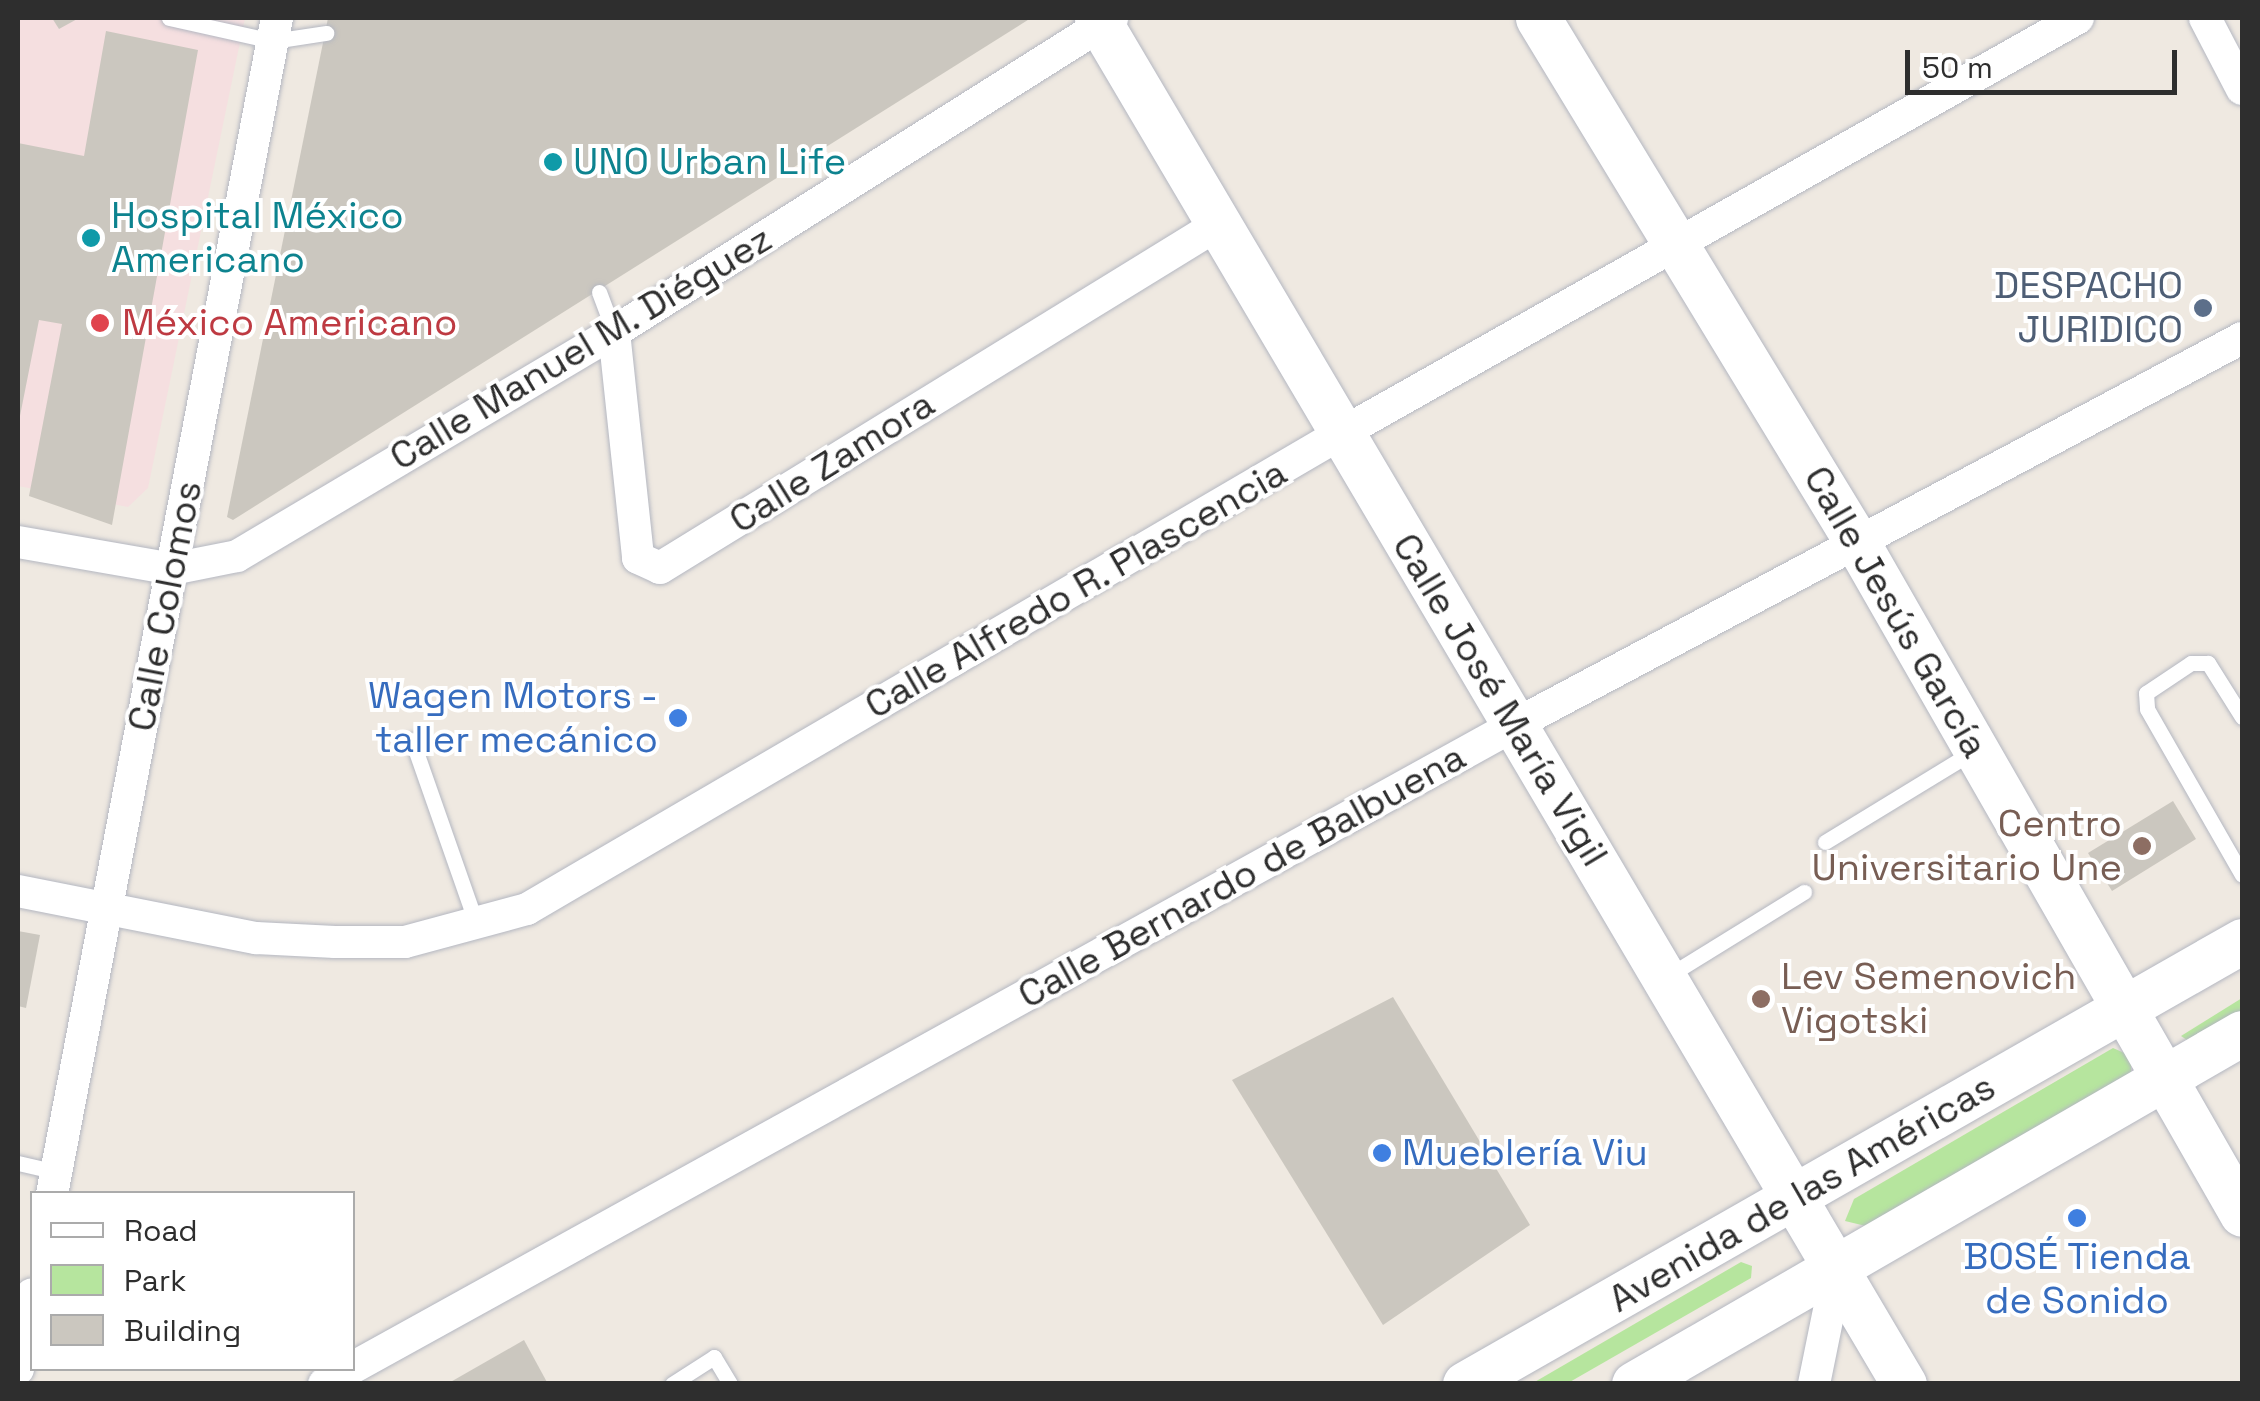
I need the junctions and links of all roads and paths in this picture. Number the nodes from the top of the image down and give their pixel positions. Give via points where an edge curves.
1 (169, 18) edge
2 (1538, 18) edge
3 (2078, 18) edge
4 (2205, 18) edge
5 (1103, 20) edge
6 (275, 29) edge
7 (326, 32) dead end
8 (2242, 88) edge
9 (1218, 224) junction
10 (1679, 248) junction
11 (600, 292) dead end
12 (614, 332) junction
13 (2242, 338) edge
14 (1342, 433) junction
15 (18, 542) edge
16 (1858, 544) junction
17 (172, 569) junction
18 (2242, 717) edge
19 (1515, 726) junction
20 (412, 740) dead end
21 (1977, 750) junction
22 (1825, 842) dead end
23 (2242, 875) edge
24 (18, 891) edge
25 (1804, 892) dead end
26 (107, 909) junction
27 (478, 927) junction
28 (2242, 941) edge
29 (1664, 978) junction
30 (2126, 1008) junction
31 (2242, 1034) edge
32 (2166, 1078) junction
33 (18, 1163) edge
34 (55, 1183) edge
35 (1795, 1199) junction
36 (2242, 1214) edge
37 (1838, 1271) junction
38 (30, 1305) edge
39 (355, 1366) edge
40 (18, 1369) edge
41 (347, 1371) edge
42 (324, 1384) edge
43 (672, 1384) edge
44 (730, 1384) edge
45 (1465, 1384) edge
46 (1634, 1384) edge
47 (1814, 1384) edge
48 (1904, 1384) edge

1 - 6 lane
2 - 10 street, Calle Jesús García
3 - 10 street, Calle Alfredo R. Plascencia
4 - 8 street
5 - 9 street, Calle José María Vigil
5 - 12 street, Calle Manuel M. Diéguez
6 - 7 lane
6 - 17 street, Calle Colomos
9 - 12 street, Calle Zamora via 660,568 638,558
9 - 14 street, Calle José María Vigil
10 - 14 street, Calle Alfredo R. Plascencia
10 - 16 street, Calle Jesús García
11 - 12 lane
12 - 17 street, Calle Manuel M. Diéguez via 237,556
13 - 16 street, Calle Bernardo de Balbuena
14 - 19 street, Calle José María Vigil
14 - 27 street, Calle Alfredo R. Plascencia via 527,909
15 - 17 street, Calle Manuel M. Diéguez
16 - 19 street, Calle Bernardo de Balbuena
16 - 21 street, Calle Jesús García
17 - 26 street, Calle Colomos
18 - 23 lane via 2208,663 2192,664 2146,693 2146,709
19 - 29 street, Calle José María Vigil
19 - 39 street, Calle Bernardo de Balbuena
20 - 27 lane
21 - 22 lane
21 - 30 street, Calle Jesús García
24 - 26 street, Calle Alfredo R. Plascencia
25 - 29 lane
26 - 27 street, Calle Alfredo R. Plascencia via 256,938 335,942 405,942
26 - 34 street, Calle Colomos
28 - 30 street, Avenida de las Américas
29 - 35 street, Calle José María Vigil
30 - 32 street, Calle Jesús García
30 - 35 street, Avenida de las Américas
31 - 32 street
32 - 36 street, Calle Jesús García
32 - 37 street
33 - 34 lane
35 - 37 street, Calle José María Vigil
35 - 45 street, Avenida de las Américas
37 - 46 street
37 - 47 street
37 - 48 street, Calle José María Vigil
38 - 40 street
41 - 42 street, Calle Bernardo de Balbuena
43 - 44 lane via 714,1357

